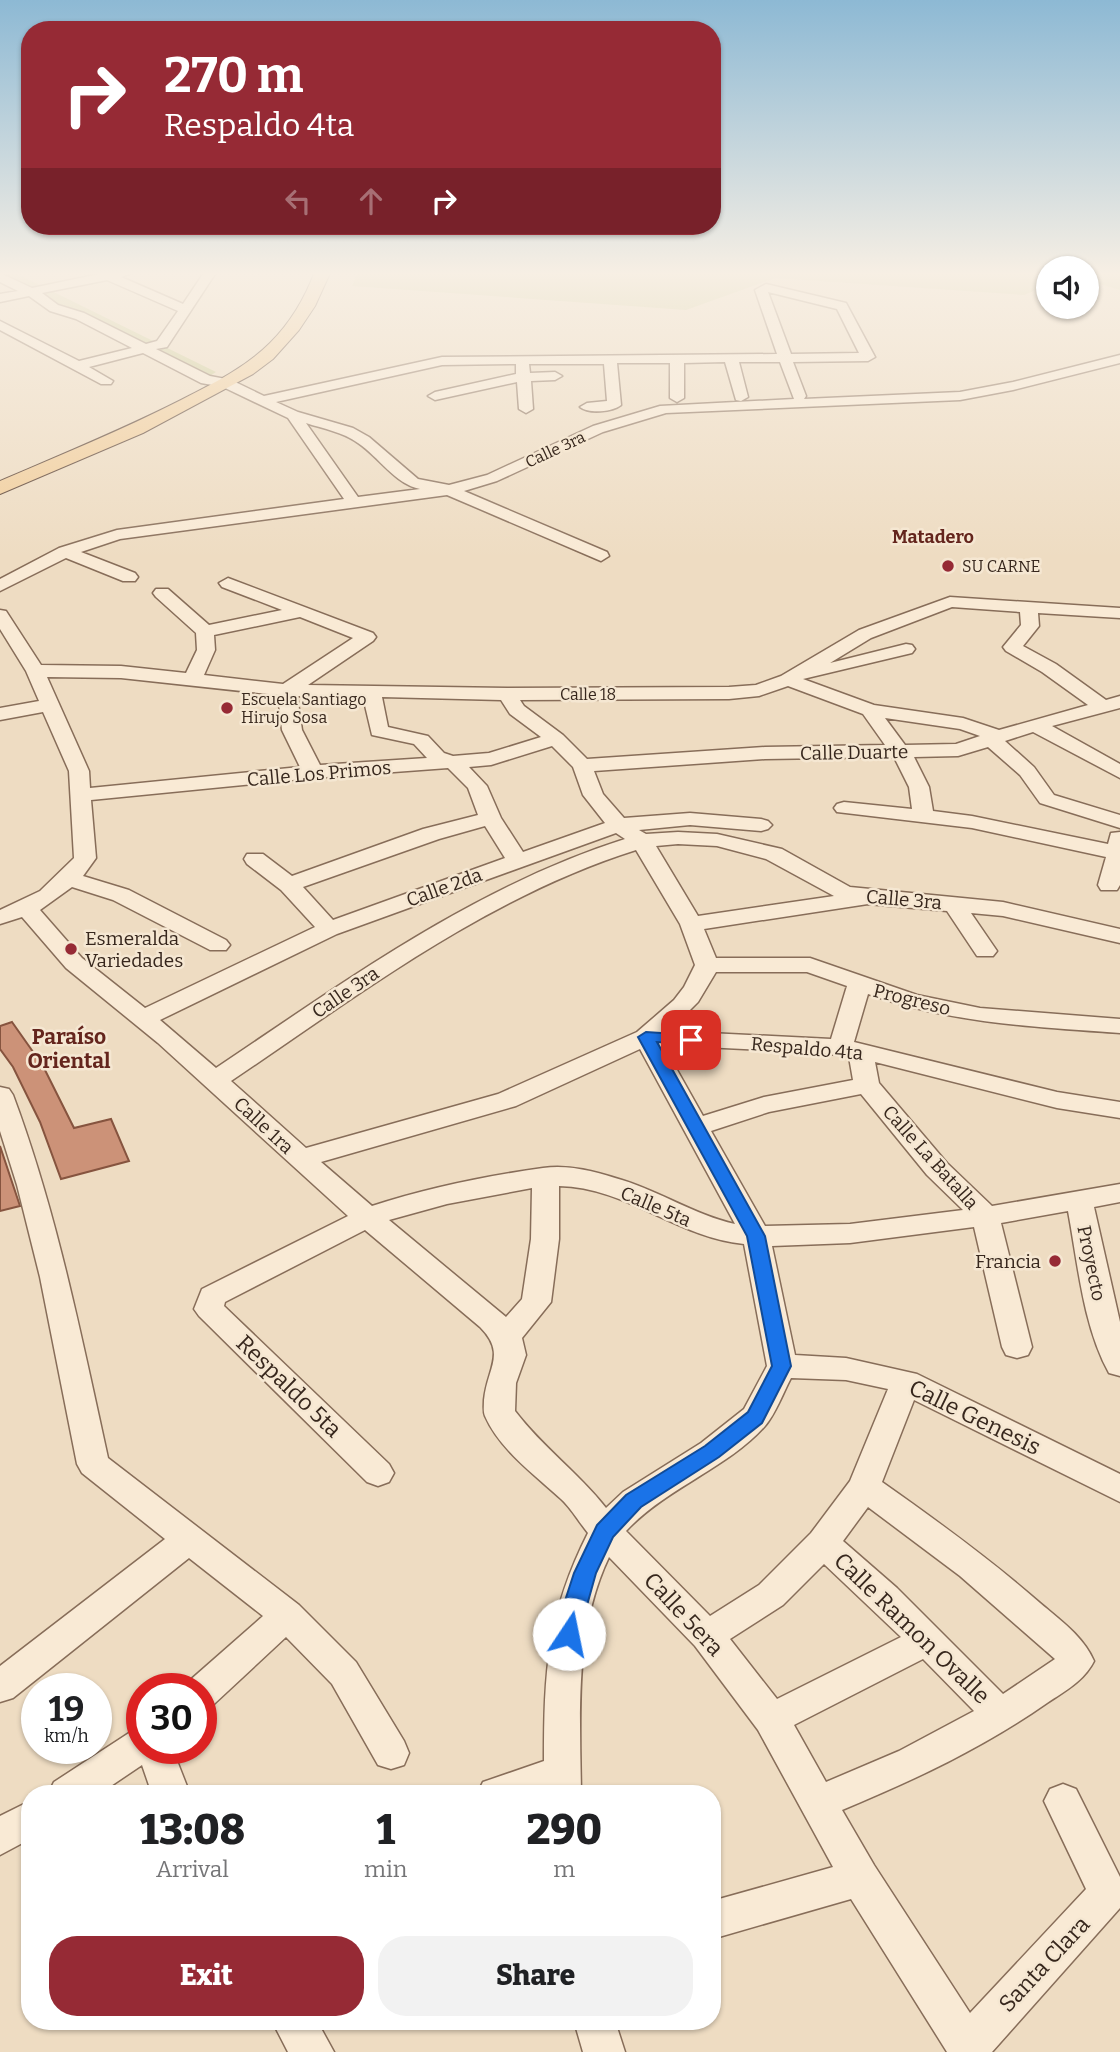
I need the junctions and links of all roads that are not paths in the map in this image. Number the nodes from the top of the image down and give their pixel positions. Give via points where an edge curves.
1 (77, 367) edge
2 (187, 367) edge
3 (198, 367) edge
4 (230, 367) edge
5 (244, 367) edge
6 (416, 367) edge
7 (445, 367) edge
8 (522, 367) edge
9 (585, 367) edge
10 (611, 367) edge
11 (677, 367) edge
12 (733, 367) edge
13 (789, 367) edge
14 (1089, 367) edge
15 (523, 377) junction
16 (217, 379) junction
17 (106, 382) dead end
18 (435, 396) dead end
19 (799, 396) dead end
20 (741, 397) dead end
21 (677, 398) dead end
22 (260, 401) junction
23 (275, 407) junction
24 (587, 408) dead end
25 (526, 409) dead end
26 (297, 422) junction
27 (0, 473) edge
28 (0, 488) edge
29 (449, 490) junction
30 (355, 504) junction
31 (65, 552) junction
32 (601, 556) dead end
33 (129, 577) dead end
34 (228, 583) dead end
35 (0, 586) edge
36 (162, 593) dead end
37 (1029, 607) junction
38 (300, 612) junction
39 (1120, 613) edge
40 (0, 615) edge
41 (205, 631) junction
42 (906, 649) dead end
43 (35, 671) junction
44 (793, 677) junction
45 (192, 680) junction
46 (287, 690) junction
47 (371, 692) junction
48 (507, 694) junction
49 (1111, 704) edge
50 (50, 705) junction
51 (870, 710) junction
52 (0, 714) edge
53 (1035, 725) junction
54 (556, 739) junction
55 (995, 740) junction
56 (902, 752) junction
57 (454, 763) junction
58 (582, 765) junction
59 (313, 772) junction
60 (1120, 772) edge
61 (80, 795) junction
62 (844, 808) dead end
63 (923, 817) junction
64 (490, 818) junction
65 (1120, 824) edge
66 (618, 825) junction
67 (761, 825) dead end
68 (642, 841) junction
69 (1119, 853) edge
70 (255, 859) dead end
71 (517, 860) junction
72 (70, 879) junction
73 (289, 885) junction
74 (1109, 885) dead end
75 (868, 897) junction
76 (953, 903) junction
77 (28, 909) junction
78 (0, 918) edge
79 (691, 924) junction
80 (329, 929) junction
81 (1120, 936) edge
82 (218, 945) dead end
83 (985, 951) dead end
84 (707, 965) junction
85 (859, 985) junction
86 (144, 1018) junction
87 (1120, 1026) edge
88 (646, 1037) junction
89 (850, 1049) junction
90 (216, 1080) junction
91 (867, 1085) junction
92 (0, 1095) edge
93 (1120, 1110) edge
94 (697, 1127) junction
95 (300, 1158) junction
96 (546, 1176) junction
97 (1120, 1194) edge
98 (1079, 1200) junction
99 (985, 1216) junction
100 (369, 1218) junction
101 (756, 1236) junction
102 (212, 1296) joint
103 (506, 1336) junction
104 (1017, 1347) dead end
105 (1120, 1365) edge
106 (782, 1366) junction
107 (905, 1382) junction
108 (378, 1472) dead end
109 (864, 1487) junction
110 (1120, 1489) edge
111 (605, 1531) junction
112 (188, 1540) junction
113 (823, 1543) junction
114 (287, 1615) junction
115 (707, 1636) junction
116 (925, 1641) junction
117 (217, 1678) edge
118 (0, 1687) edge
119 (1001, 1714) junction
120 (771, 1719) junction
121 (391, 1753) dead end
122 (126, 1755) edge
123 (160, 1764) edge
124 (561, 1783) edge
125 (81, 1785) edge
126 (167, 1785) edge
127 (1063, 1801) dead end
128 (819, 1802) junction
129 (21, 1824) edge
130 (0, 1838) edge
131 (860, 1878) junction
132 (721, 1917) edge
133 (298, 2030) edge
134 (597, 2030) edge
135 (969, 2049) edge
136 (313, 2052) edge
137 (604, 2052) edge

1 - 17 street
2 - 16 street
3 - 16 street
4 - 16 main road
5 - 16 main road
6 - 22 street
7 - 23 street
8 - 15 street
9 - 15 street via 578,375
10 - 24 street via 615,404
11 - 21 street
12 - 20 street
13 - 19 street
14 - 29 street, Calle 3ra via 960,396 665,409 598,429 492,478
15 - 18 street
15 - 25 street
16 - 22 street
16 - 27 main road
16 - 28 main road via 125,434
22 - 23 street
23 - 26 street
26 - 29 street via 322,423 364,439 413,483
26 - 30 street
29 - 30 street, Calle 3ra
29 - 32 street
30 - 31 street, Calle 3ra via 156,528
31 - 33 street
31 - 35 street, Calle 3ra
34 - 38 street
36 - 41 street
37 - 39 street, Calle 18
37 - 44 street, Calle 18 via 950,602 864,634
37 - 49 street via 1030,626 1012,647
38 - 41 street
38 - 46 street via 367,637
40 - 43 street
41 - 45 street via 206,650
42 - 44 street
43 - 45 street, Calle 18
43 - 50 street
44 - 48 street, Calle 18 via 760,690 729,693
44 - 51 street
45 - 46 street, Calle 18
46 - 47 street, Calle 18
46 - 59 street via 292,730
47 - 48 street, Calle 18
47 - 57 street via 379,731 421,740 437,757
48 - 54 street via 517,710
49 - 53 street, Calle Duarte
50 - 52 street
50 - 61 street via 79,771
51 - 55 street via 963,724 992,734
51 - 56 street
53 - 55 street, Calle Duarte
53 - 60 street
54 - 57 street, Calle Los Primos via 491,759
54 - 58 street
55 - 56 street, Calle Duarte via 958,750
55 - 65 street via 1027,771 1047,799
56 - 58 street, Calle Duarte via 765,753
56 - 63 street via 921,786
57 - 59 street, Calle Los Primos
57 - 64 street via 477,786
58 - 66 street via 593,796
59 - 61 street, Calle Los Primos
61 - 72 street via 85,858
62 - 63 street
63 - 69 street via 1020,830
64 - 71 street
64 - 73 street
65 - 69 street
66 - 67 street, Calle 2da via 690,819
66 - 68 street
66 - 71 street, Calle 2da
68 - 75 street, Calle 3ra via 704,839 757,849 843,892
68 - 79 street
68 - 90 street, Calle 3ra via 585,859 483,907 393,960
69 - 74 street
70 - 73 street
71 - 80 street, Calle 2da
72 - 77 street
72 - 82 street via 121,895
73 - 80 street
75 - 76 street, Calle 3ra
75 - 79 street
76 - 81 street, Calle 3ra via 1003,909
76 - 83 street
77 - 78 street
77 - 86 street, Calle 1ra via 38,927 74,966
79 - 84 street
80 - 86 street, Calle 2da
84 - 85 street, Progreso via 810,965
84 - 88 street via 698,989 679,1012
85 - 87 street, Progreso via 980,1015
85 - 89 street
86 - 90 street, Calle 1ra
88 - 89 street, Respaldo 4ta
88 - 94 street
88 - 95 street, Respaldo 4ta via 507,1100
89 - 91 street, Calle La Batalla
89 - 93 street, Respaldo 4ta via 1057,1100
90 - 95 street, Calle 1ra
91 - 94 street via 764,1105
91 - 99 street, Calle La Batalla via 937,1169
92 - 112 street via 51,1261 93,1464
94 - 101 street
95 - 100 street, Calle 1ra
96 - 100 street, Calle 5ta via 455,1193
96 - 101 street, Calle 5ta via 594,1181 715,1229
96 - 103 street via 545,1239 536,1302
97 - 98 street, Calle 5ta
98 - 99 street, Calle 5ta
98 - 105 street, Proyecto via 1103,1315
99 - 101 street, Calle 5ta via 861,1233
99 - 104 street, Calle La Batalla
100 - 102 street, Calle 5ta
100 - 103 street, Calle 1ra via 478,1307
101 - 106 street
102 - 108 street, Respaldo 5ta via 209,1309
103 - 111 street, Calle 5era via 511,1355 501,1383 499,1413 547,1469 575,1492
106 - 107 street, Calle Genesis via 846,1369
106 - 111 street via 755,1417 634,1501
107 - 109 street
107 - 110 street, Calle Genesis
109 - 113 street
109 - 119 street via 937,1537 1073,1654 1076,1661 1071,1667
111 - 115 street, Calle 5era
111 - 124 street via 573,1610 562,1683
112 - 114 street
112 - 118 street
113 - 115 street via 771,1595
113 - 116 street, Calle Ramon Ovalle
114 - 117 street
114 - 121 street via 344,1673
115 - 120 street, Calle 5era
116 - 119 street, Calle Ramon Ovalle
116 - 120 street
119 - 128 street via 912,1763
120 - 128 street, Calle 5era
122 - 125 street
123 - 126 street
127 - 135 street, Santa Clara via 1106,1895
128 - 131 street, Calle 5era
129 - 130 street
131 - 132 street
131 - 135 street, Calle 5era
133 - 136 street
134 - 137 street

